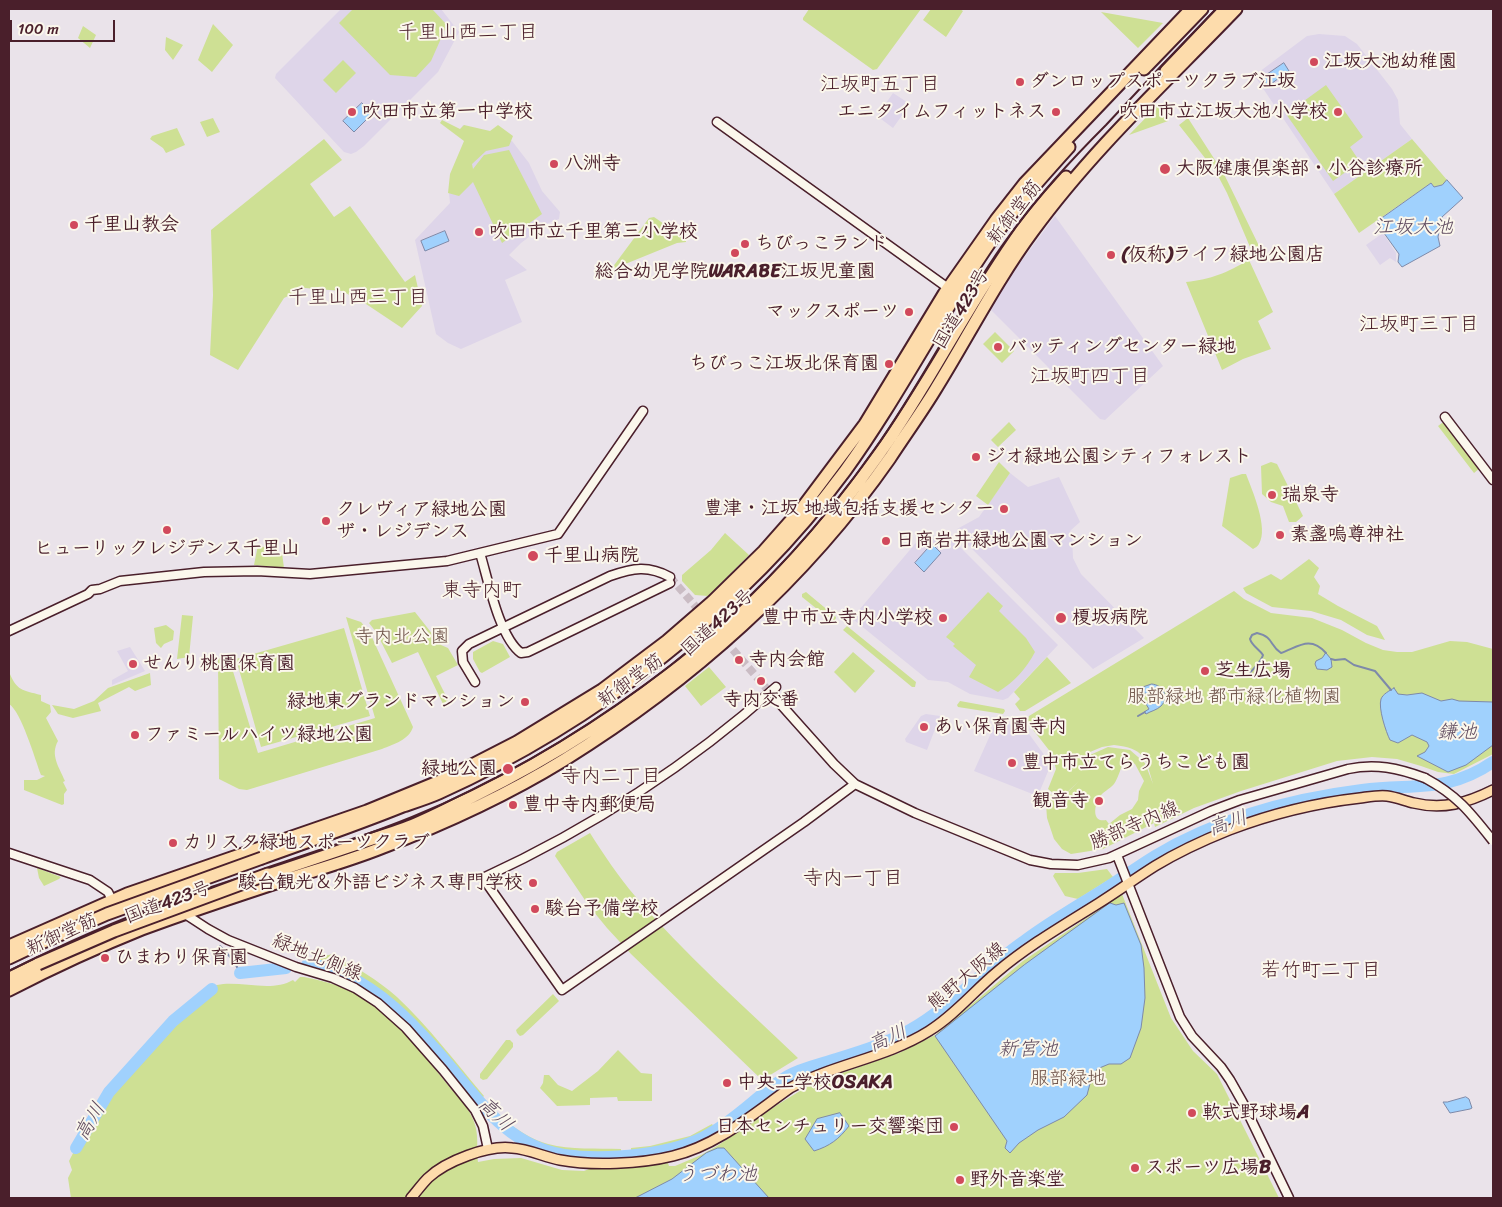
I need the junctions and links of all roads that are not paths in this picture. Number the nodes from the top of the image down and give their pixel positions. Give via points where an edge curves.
1 (1191, 9) edge
2 (1202, 9) edge
3 (1225, 9) edge
4 (1236, 9) edge
5 (717, 122) dead end
6 (948, 288) junction
7 (643, 411) dead end
8 (1445, 417) dead end
9 (1493, 480) edge
10 (480, 553) junction
11 (503, 628) junction
12 (9, 631) edge
13 (660, 657) junction
14 (672, 673) junction
15 (475, 682) dead end
16 (776, 687) dead end
17 (602, 690) junction
18 (776, 700) tunnel mouth
19 (622, 722) junction
20 (446, 779) junction
21 (855, 784) junction
22 (1493, 790) edge
23 (403, 806) junction
24 (462, 814) junction
25 (412, 825) junction
26 (1493, 841) edge
27 (9, 853) edge
28 (1117, 855) junction
29 (171, 879) junction
30 (1129, 883) junction
31 (112, 900) junction
32 (185, 914) junction
33 (9, 946) edge
34 (9, 958) edge
35 (9, 978) edge
36 (9, 990) edge
37 (488, 1149) junction
38 (411, 1198) edge
39 (1289, 1198) edge

1 - 6 highway, 国道423号 via 1025,183
2 - 13 highway, 新御堂筋 via 1069,148 997,233 960,287 865,443 824,498 732,598
3 - 14 highway, 新御堂筋 via 1082,159 1029,220 982,289 915,401 838,510 763,591 717,636
4 - 19 highway, 国道423号 via 1086,165 1036,227 888,461 834,529 742,626 678,681
5 - 6 street
6 - 17 highway, 国道423号 via 865,424 802,508 712,602
7 - 10 street via 558,534
8 - 9 street
10 - 11 street
10 - 12 street via 447,561 310,574 204,572 120,581 92,590
11 - 11 street via 628,570 658,571 670,580 528,652 521,653 515,649
11 - 15 street via 469,644 462,651 463,662
13 - 17 highway
13 - 23 highway, 新御堂筋 via 602,702 540,741 438,793
14 - 19 highway
14 - 25 highway, 新御堂筋 via 614,716 549,756
16 - 21 street via 690,757 611,810 557,842 483,878 562,990
17 - 20 highway, 国道423号 via 517,742
18 - 21 street, 勝部寺内線
19 - 24 highway, 国道423号 via 564,760
20 - 23 highway
20 - 29 highway, 国道423号 via 367,811
21 - 28 street, 勝部寺内線 via 1030,860 1071,865
22 - 30 main road, 熊野大阪線 via 1456,805 1427,806 1387,796 1332,801 1301,808 1197,843
23 - 34 highway, 新御堂筋, bridge via 107,914
24 - 25 highway
24 - 32 highway, 国道423号 via 379,849
25 - 35 highway, 新御堂筋, bridge via 114,931
26 - 28 street, 勝部寺内線, bridge via 1454,796 1425,778 1387,766 1365,766 1240,800
27 - 31 street via 90,880 108,892
28 - 30 street
29 - 31 highway, 国道423号
29 - 32 street
30 - 37 main road, 熊野大阪線 via 1025,950 930,1030 904,1044 800,1082 722,1136 698,1148 672,1156 597,1164 560,1160 511,1148
30 - 39 street via 1180,1017 1230,1080
31 - 33 highway, 国道423号
32 - 36 highway, 国道423号 via 138,931
32 - 37 street, 緑地北側線 via 228,940 333,978 378,1003 406,1028 475,1110 483,1126
37 - 38 main road, 熊野大阪線 via 441,1168

